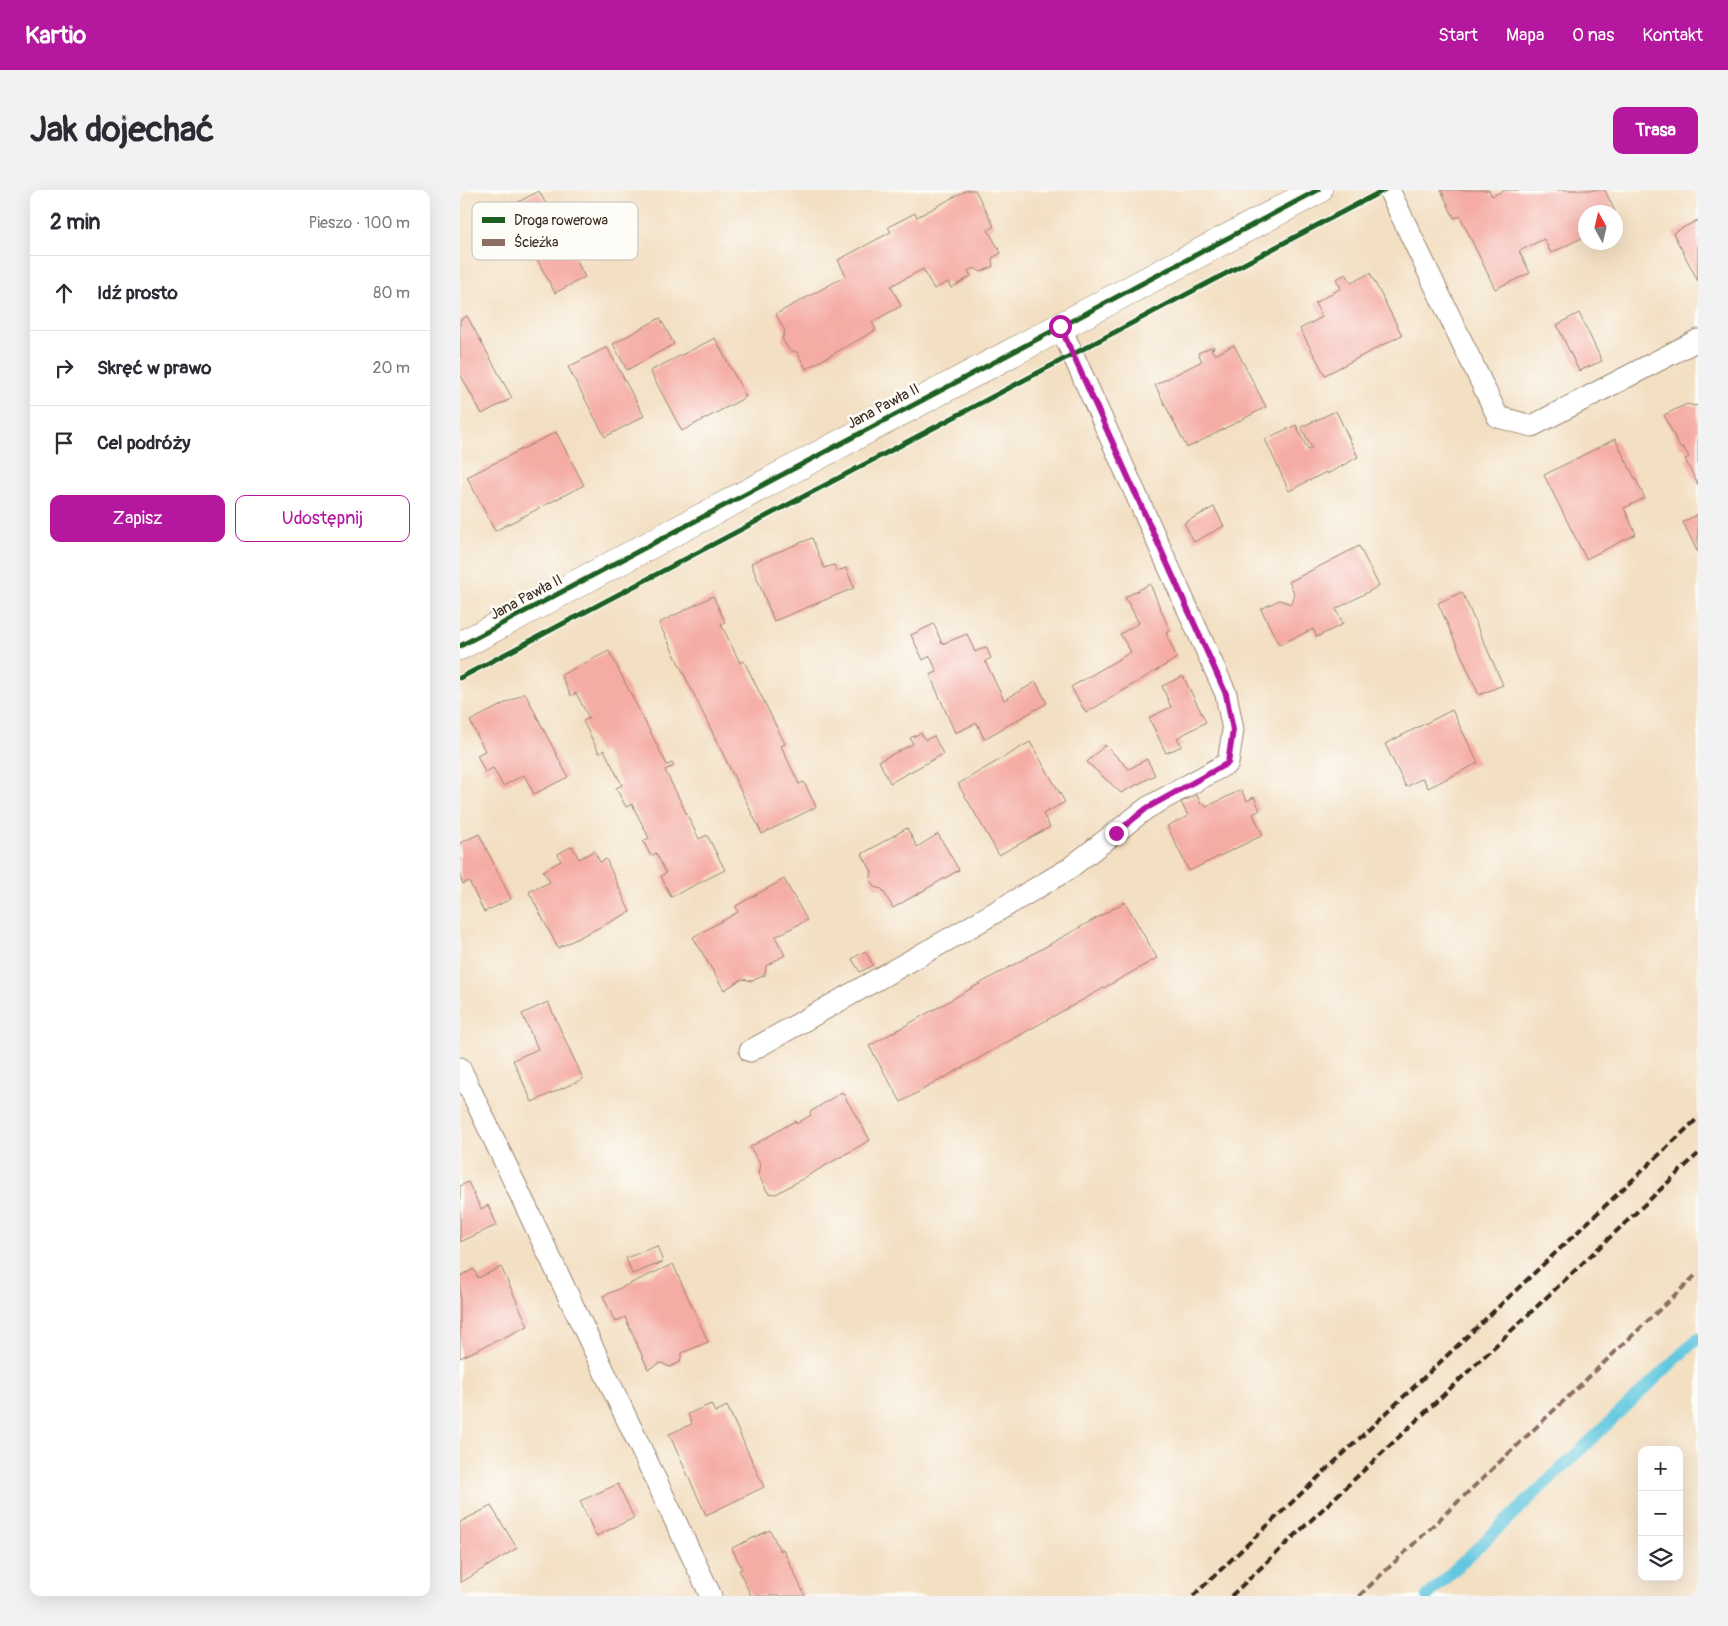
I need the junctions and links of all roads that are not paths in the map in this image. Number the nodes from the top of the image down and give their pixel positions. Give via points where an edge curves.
1 (1318, 190) edge
2 (1389, 190) edge
3 (1060, 326) junction
4 (1698, 340) edge
5 (460, 646) edge
6 (750, 1051) dead end
7 (460, 1068) edge
8 (711, 1596) edge

1 - 3 street, Jana Pawła II
2 - 4 lane via 1498,417 1532,426
3 - 5 street, Jana Pawła II
3 - 6 lane via 1226,694 1233,730 1228,763 1147,808 1067,870
7 - 8 lane

